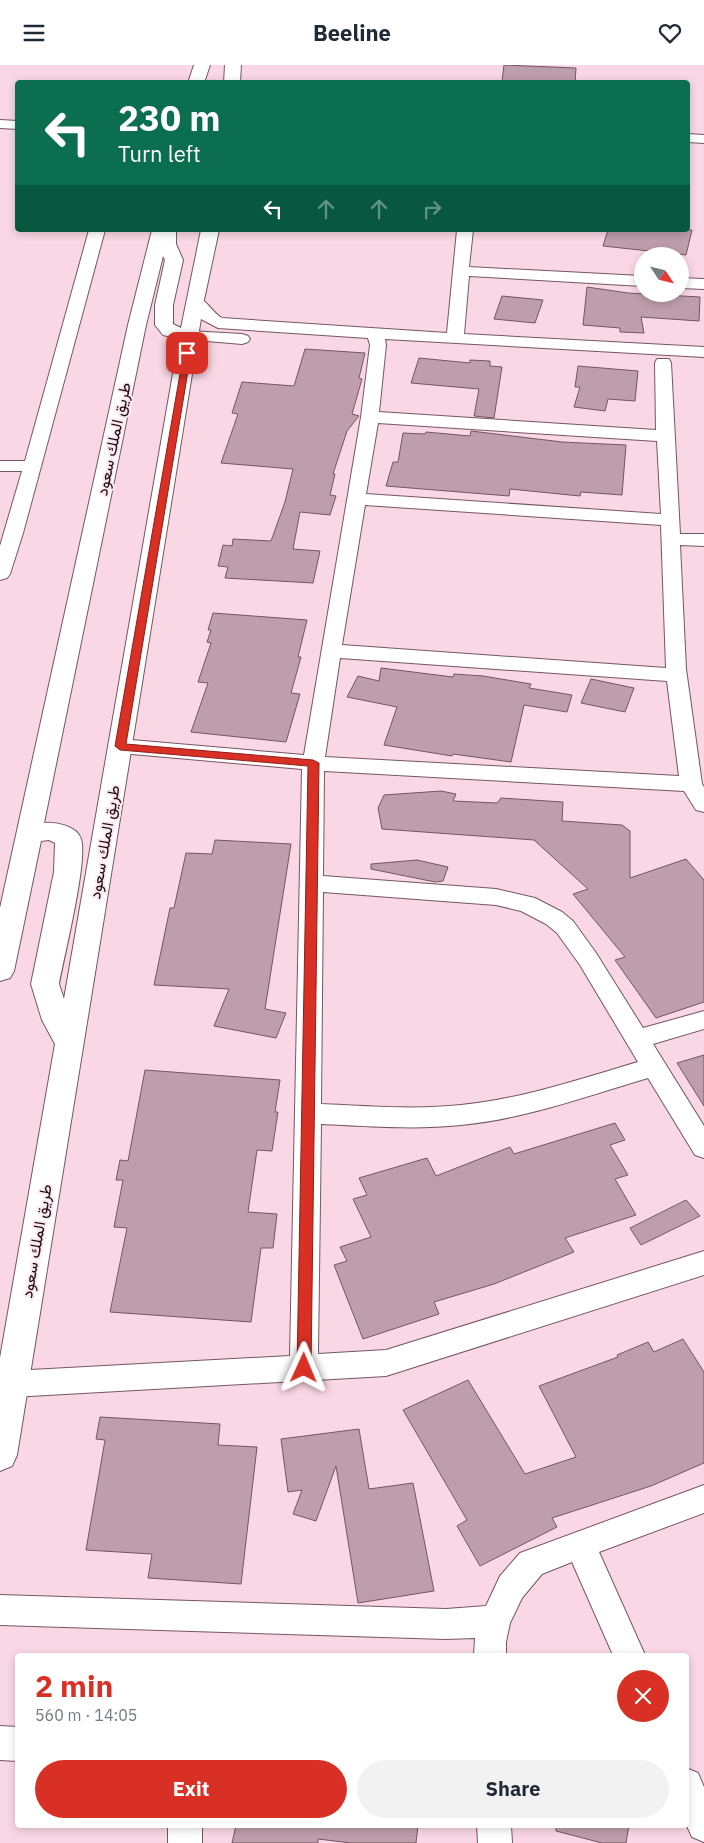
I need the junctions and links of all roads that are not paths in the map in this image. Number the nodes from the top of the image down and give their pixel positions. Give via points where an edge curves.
1 (202, 65) edge
2 (233, 65) edge
3 (197, 80) edge
4 (232, 80) edge
5 (0, 125) edge
6 (15, 129) edge
7 (15, 130) edge
8 (0, 131) edge
9 (15, 131) edge
10 (0, 137) edge
11 (690, 138) edge
12 (704, 139) edge
13 (96, 232) edge
14 (160, 232) edge
15 (168, 232) edge
16 (210, 232) edge
17 (465, 232) edge
18 (460, 271) junction
19 (634, 281) edge
20 (689, 283) edge
21 (704, 284) edge
22 (195, 300) junction
23 (189, 336) junction
24 (455, 338) junction
25 (376, 339) junction
26 (704, 352) edge
27 (663, 363) junction
28 (704, 365) edge
29 (370, 417) junction
30 (665, 436) junction
31 (0, 465) edge
32 (33, 466) junction
33 (357, 499) junction
34 (671, 529) junction
35 (704, 540) edge
36 (0, 574) edge
37 (332, 651) junction
38 (677, 675) junction
39 (120, 746) junction
40 (313, 763) junction
41 (691, 784) junction
42 (704, 805) edge
43 (29, 835) junction
44 (312, 883) junction
45 (0, 971) edge
46 (704, 1020) edge
47 (637, 1039) junction
48 (70, 1044) junction
49 (654, 1067) junction
50 (308, 1113) junction
51 (704, 1148) edge
52 (704, 1263) edge
53 (304, 1368) junction
54 (12, 1384) junction
55 (0, 1455) edge
56 (704, 1499) edge
57 (580, 1545) junction
58 (0, 1610) edge
59 (495, 1621) junction
60 (490, 1653) edge
61 (628, 1653) edge
62 (0, 1743) edge
63 (15, 1744) edge
64 (689, 1792) edge
65 (704, 1825) edge
66 (185, 1828) edge
67 (494, 1828) edge
68 (185, 1843) edge
69 (495, 1843) edge

1 - 3 main road
2 - 4 main road
5 - 6 street
7 - 8 street
9 - 10 street
11 - 12 street
13 - 32 street
14 - 43 main road, طريق الملك سعود via 137,325
15 - 23 main road via 167,244 174,260 164,305 164,325 170,331
16 - 22 main road, طريق الملك سعود
17 - 18 street
18 - 19 street
18 - 24 street
20 - 21 street
22 - 23 main road, طريق الملك سعود
22 - 25 street via 207,316 218,323
23 - 25 street
23 - 39 main road, طريق الملك سعود
24 - 25 street
24 - 26 street
25 - 27 street
25 - 29 street
27 - 28 street
27 - 30 street
29 - 30 street
29 - 33 street
30 - 34 street
31 - 32 street
32 - 36 street
33 - 34 street
33 - 37 street
34 - 35 street
34 - 38 street
37 - 38 street
37 - 40 street
38 - 41 street
39 - 40 street
39 - 48 main road, طريق الملك سعود
40 - 41 street
40 - 44 street
41 - 42 street
43 - 45 main road, طريق الملك سعود
43 - 48 main road via 49,831 68,839 67,872 45,984 56,1020
44 - 47 street via 496,897 542,910 565,927
44 - 50 street
46 - 47 street
47 - 49 street
48 - 54 main road, طريق الملك سعود
49 - 50 street via 475,1112 435,1117
49 - 51 street
50 - 53 street
52 - 53 street via 386,1363
53 - 54 street
54 - 55 main road, طريق الملك سعود
56 - 57 street
57 - 59 street via 531,1563 511,1587
57 - 61 street
58 - 59 street via 446,1624
59 - 60 street
62 - 63 street
64 - 65 street
66 - 68 street
67 - 69 street

